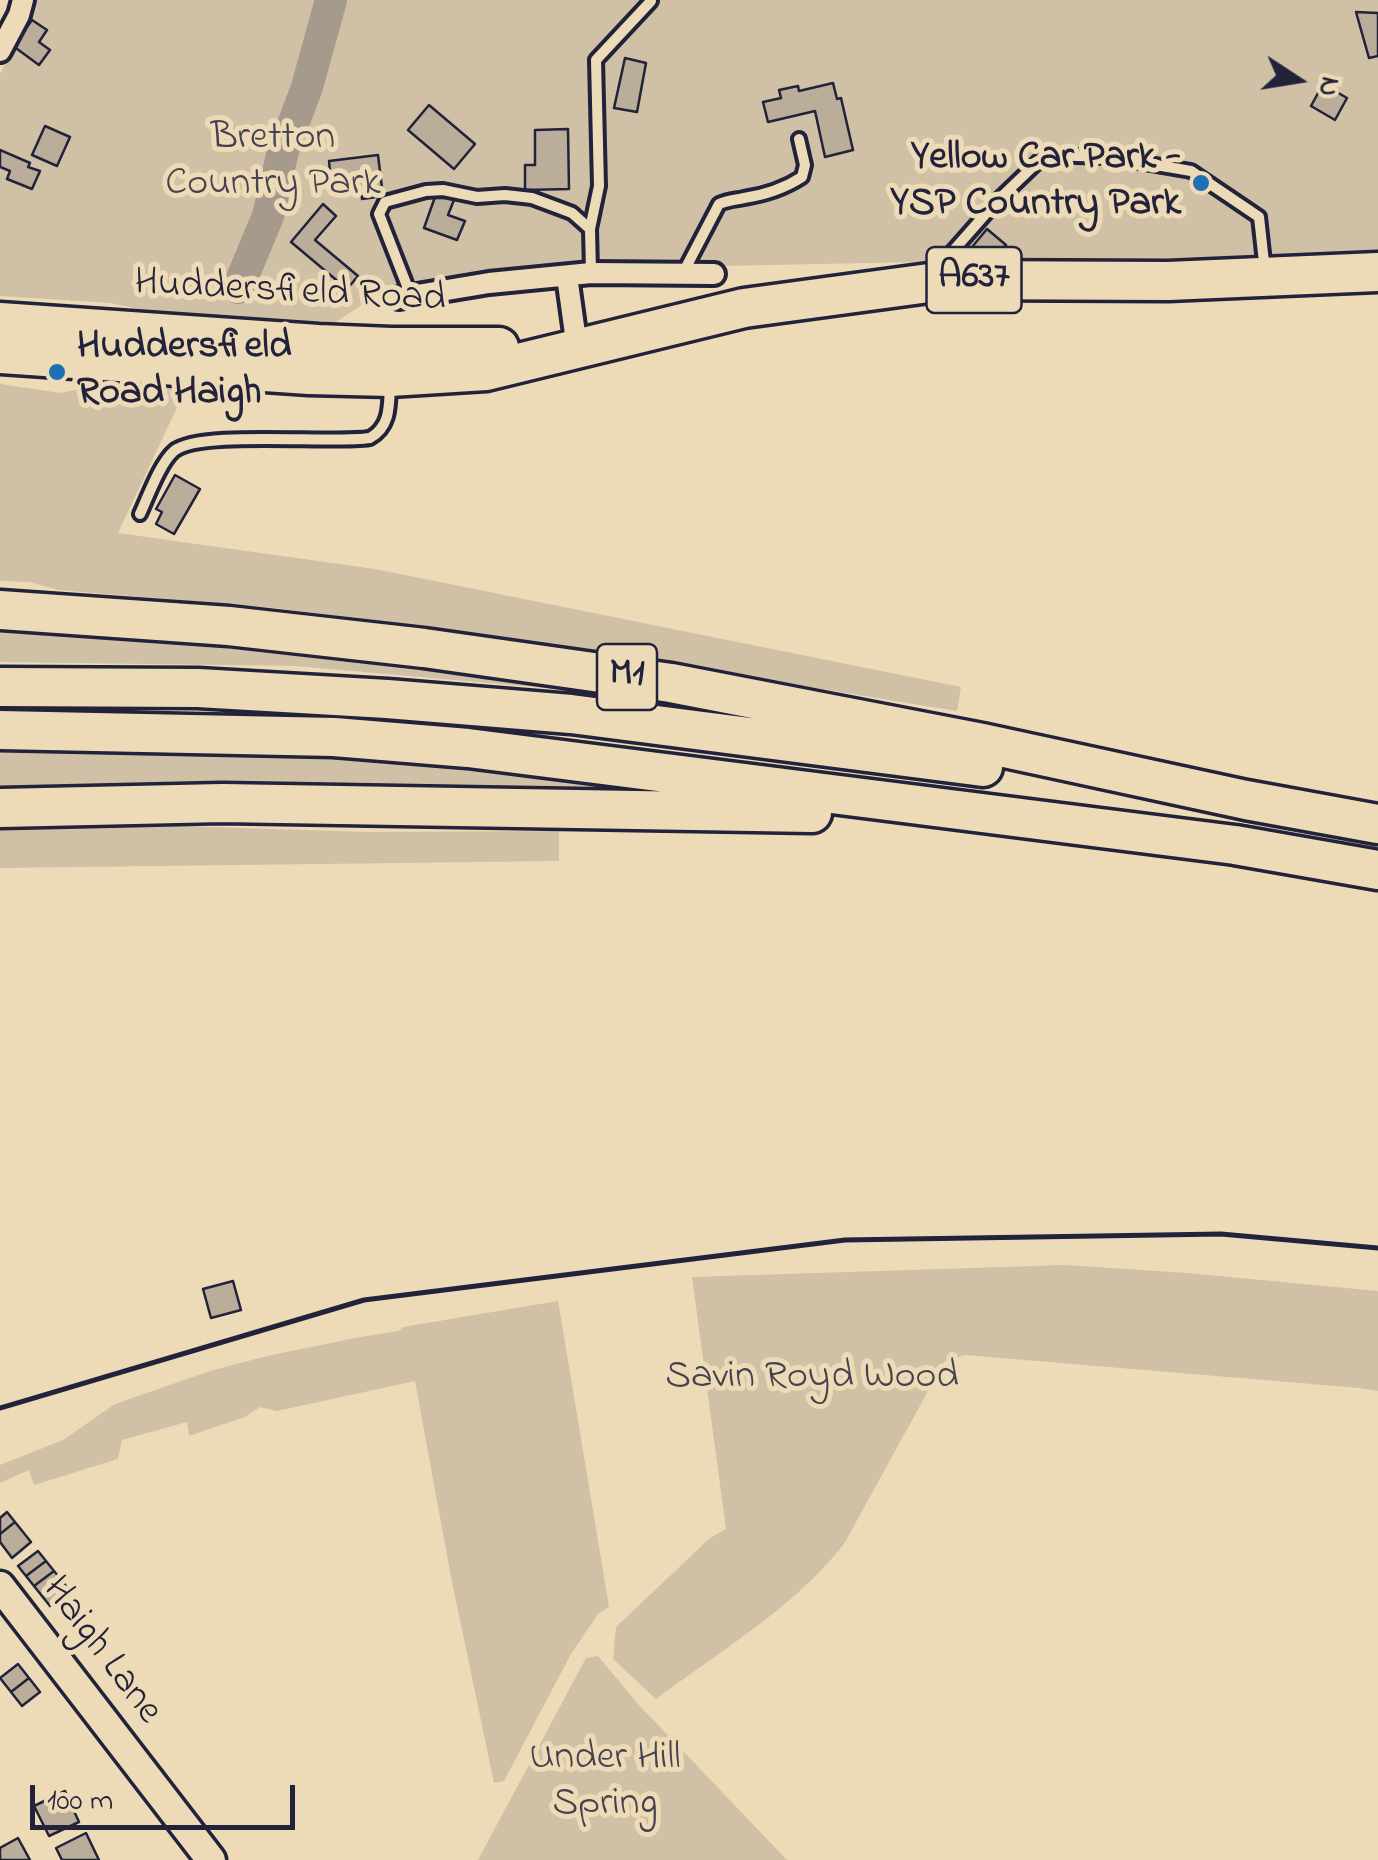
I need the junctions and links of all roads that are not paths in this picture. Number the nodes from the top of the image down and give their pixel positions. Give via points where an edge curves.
1 (23, 0) edge
2 (651, 1) edge
3 (0, 52) edge
4 (800, 139) dead end
5 (590, 230) junction
6 (1378, 272) edge
7 (591, 273) junction
8 (682, 274) junction
9 (714, 274) dead end
10 (567, 276) junction
11 (1266, 276) junction
12 (951, 280) junction
13 (405, 297) joint
14 (0, 322) edge
15 (576, 348) junction
16 (0, 354) edge
17 (390, 362) junction
18 (140, 514) dead end
19 (0, 610) edge
20 (0, 687) edge
21 (0, 730) edge
22 (1246, 800) junction
23 (0, 808) edge
24 (1030, 818) junction
25 (1378, 824) edge
26 (1378, 870) edge
27 (0, 1586) edge
28 (212, 1860) edge

1 - 3 street
2 - 5 lane via 596,60 599,186
4 - 8 lane via 802,178 719,204
5 - 7 lane
5 - 13 lane via 572,213 505,194 426,191 385,202 379,214
6 - 11 highway, Huddersfield Road / A637
7 - 8 street, Huddersfield Road
7 - 10 street, Huddersfield Road
8 - 9 street, Huddersfield Road
10 - 13 street, Huddersfield Road
10 - 15 street
11 - 12 highway, Huddersfield Road / A637
11 - 12 lane via 1258,217 1190,171 1109,157 1045,155 952,252
12 - 15 highway, Huddersfield Road / A637 via 744,308
14 - 17 highway, Huddersfield Road / A637
15 - 17 highway, Huddersfield Road / A637
16 - 17 highway, Huddersfield Road via 309,374
17 - 18 lane via 388,419 379,433 361,439 209,440 182,447 164,466
19 - 22 highway, M1 via 228,626 671,683
20 - 22 highway, M1 via 198,688 553,713
21 - 24 highway, M1 via 353,738
22 - 25 highway, M1
23 - 24 highway, M1 via 222,803
24 - 26 highway, M1
27 - 28 street, Haigh Lane

